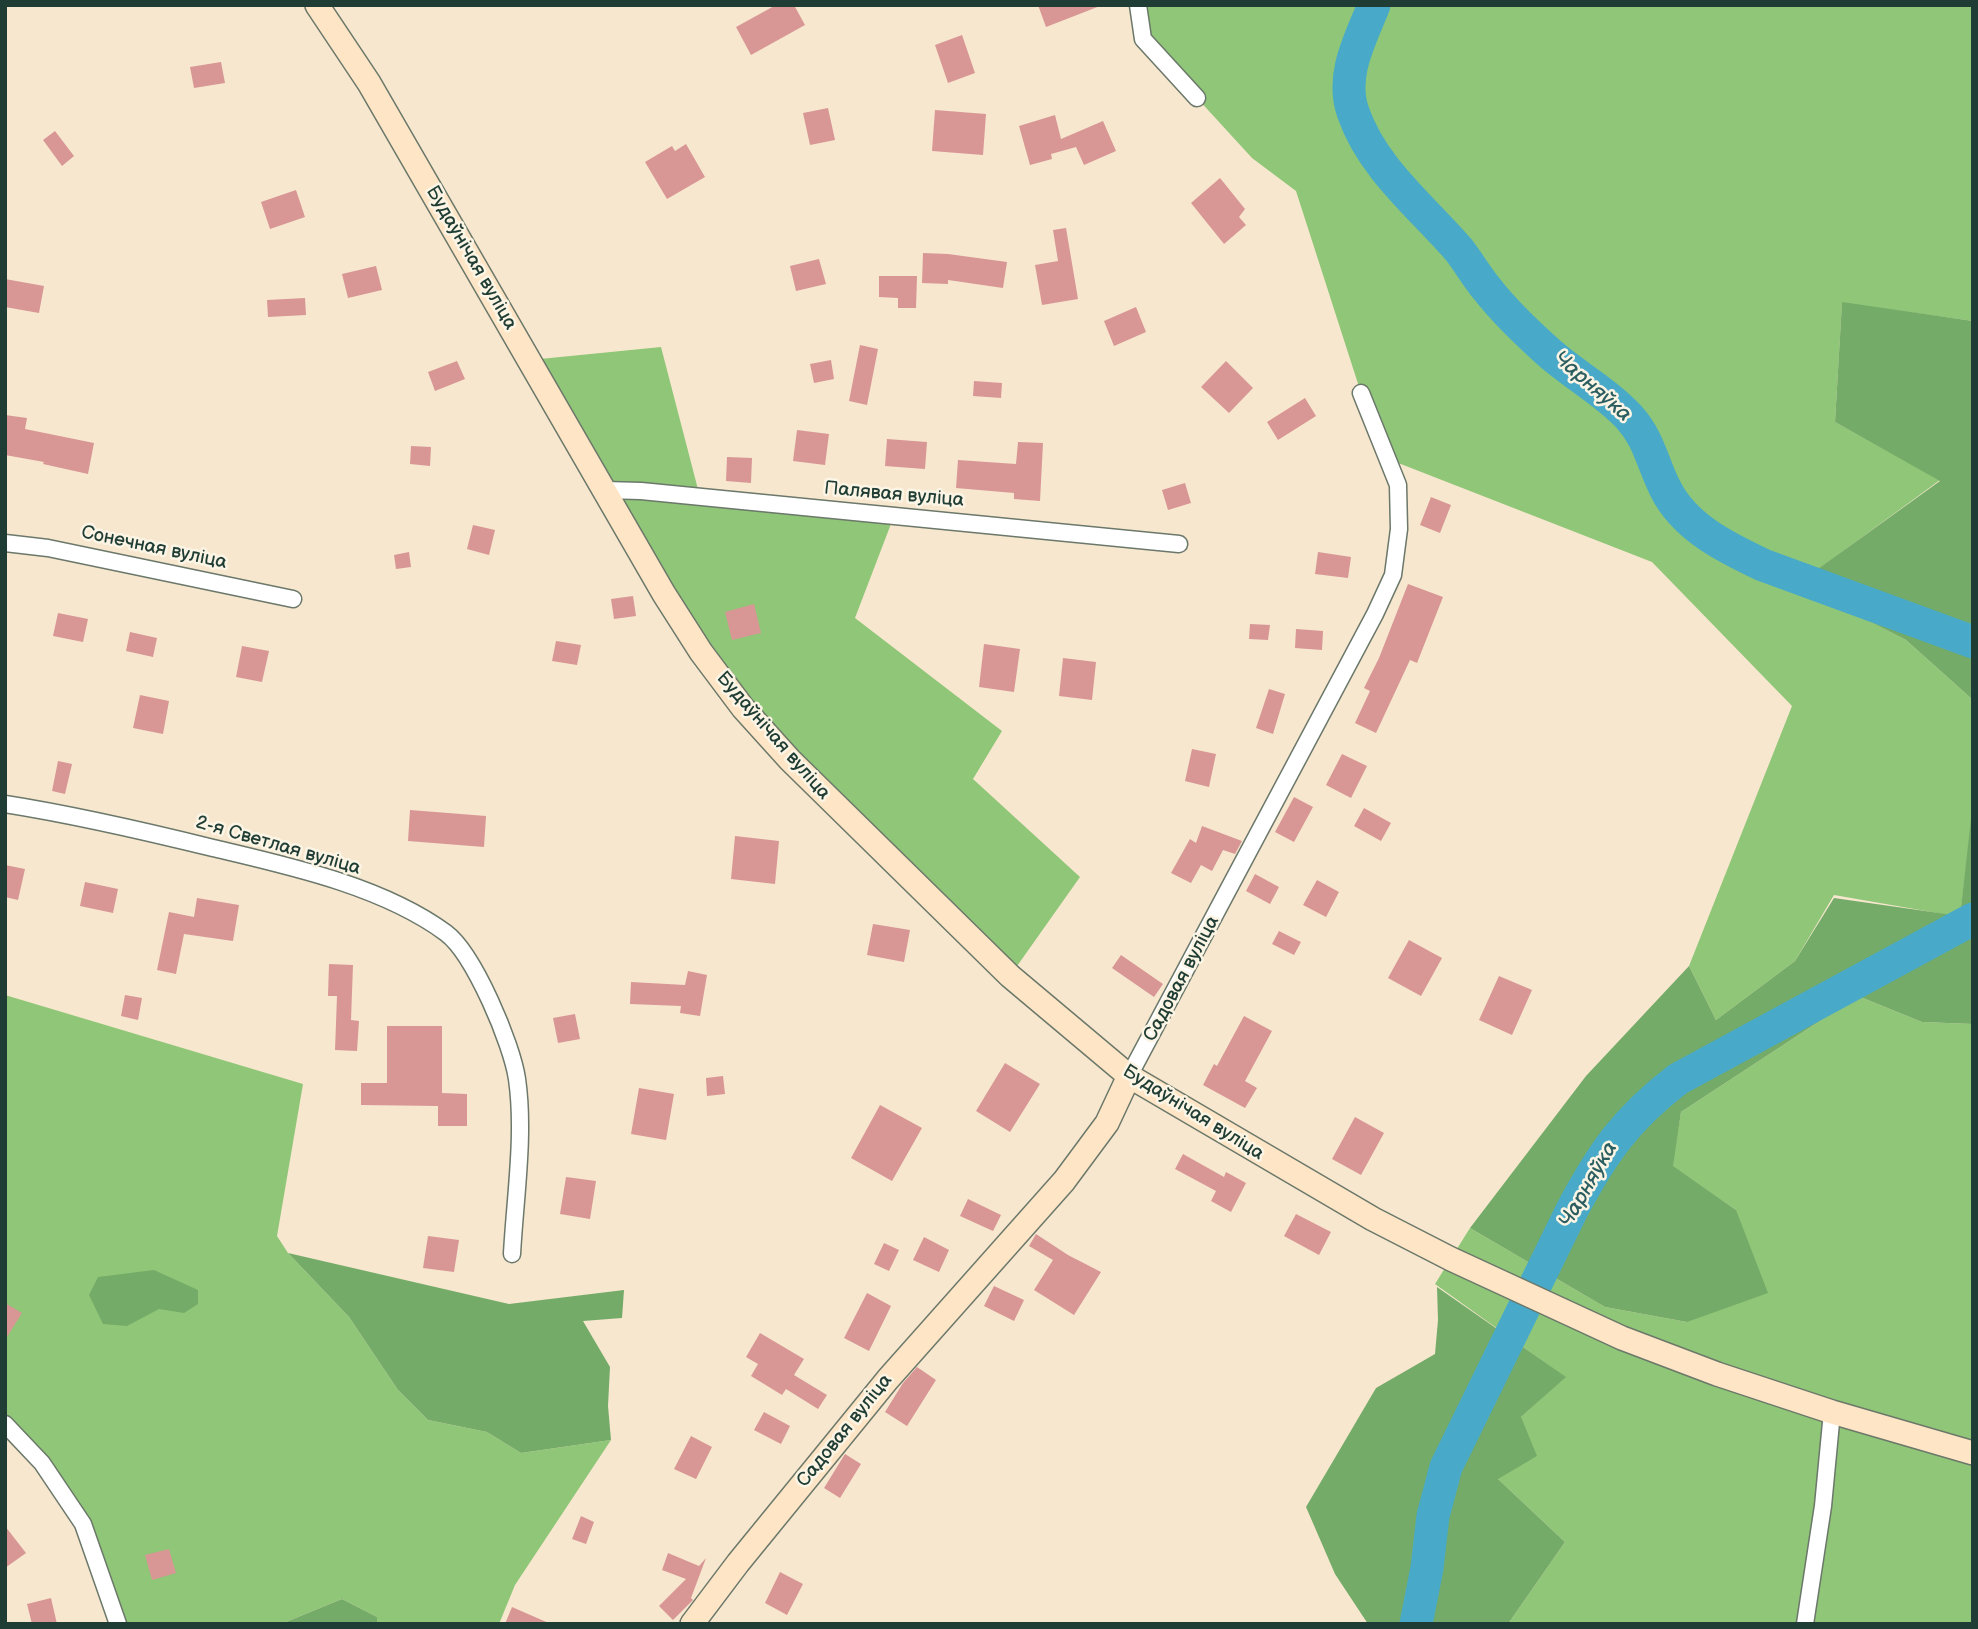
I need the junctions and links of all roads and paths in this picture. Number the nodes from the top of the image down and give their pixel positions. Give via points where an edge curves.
1 (317, 5) edge
2 (1138, 5) edge
3 (1197, 98) dead end
4 (1361, 393) dead end
5 (604, 490) junction
6 (5, 543) edge
7 (1179, 544) dead end
8 (293, 599) dead end
9 (5, 804) edge
10 (1129, 1076) junction
11 (512, 1254) dead end
12 (1832, 1412) junction
13 (5, 1424) edge
14 (1973, 1453) edge
15 (118, 1624) edge
16 (692, 1624) edge
17 (1805, 1624) edge

1 - 5 main road, Будаўнічая вуліца via 369,83
2 - 3 street via 1143,39
4 - 10 street, Садовая вуліца via 1398,485 1393,575
5 - 7 street, Палявая вуліца
5 - 10 main road, Будаўнічая вуліца via 664,594 743,708 1010,976
6 - 8 street, Сонечная вуліца
9 - 11 street, 2-я Светлая вуліца via 86,817 338,881 410,911 448,934 481,979 517,1078
10 - 12 main road, Будаўнічая вуліца via 1373,1219 1451,1259 1622,1338
10 - 16 main road, Садовая вуліца via 1107,1123 1064,1181 888,1379
12 - 14 main road, Будаўнічая вуліца
12 - 17 street
13 - 15 street via 43,1463 83,1524

